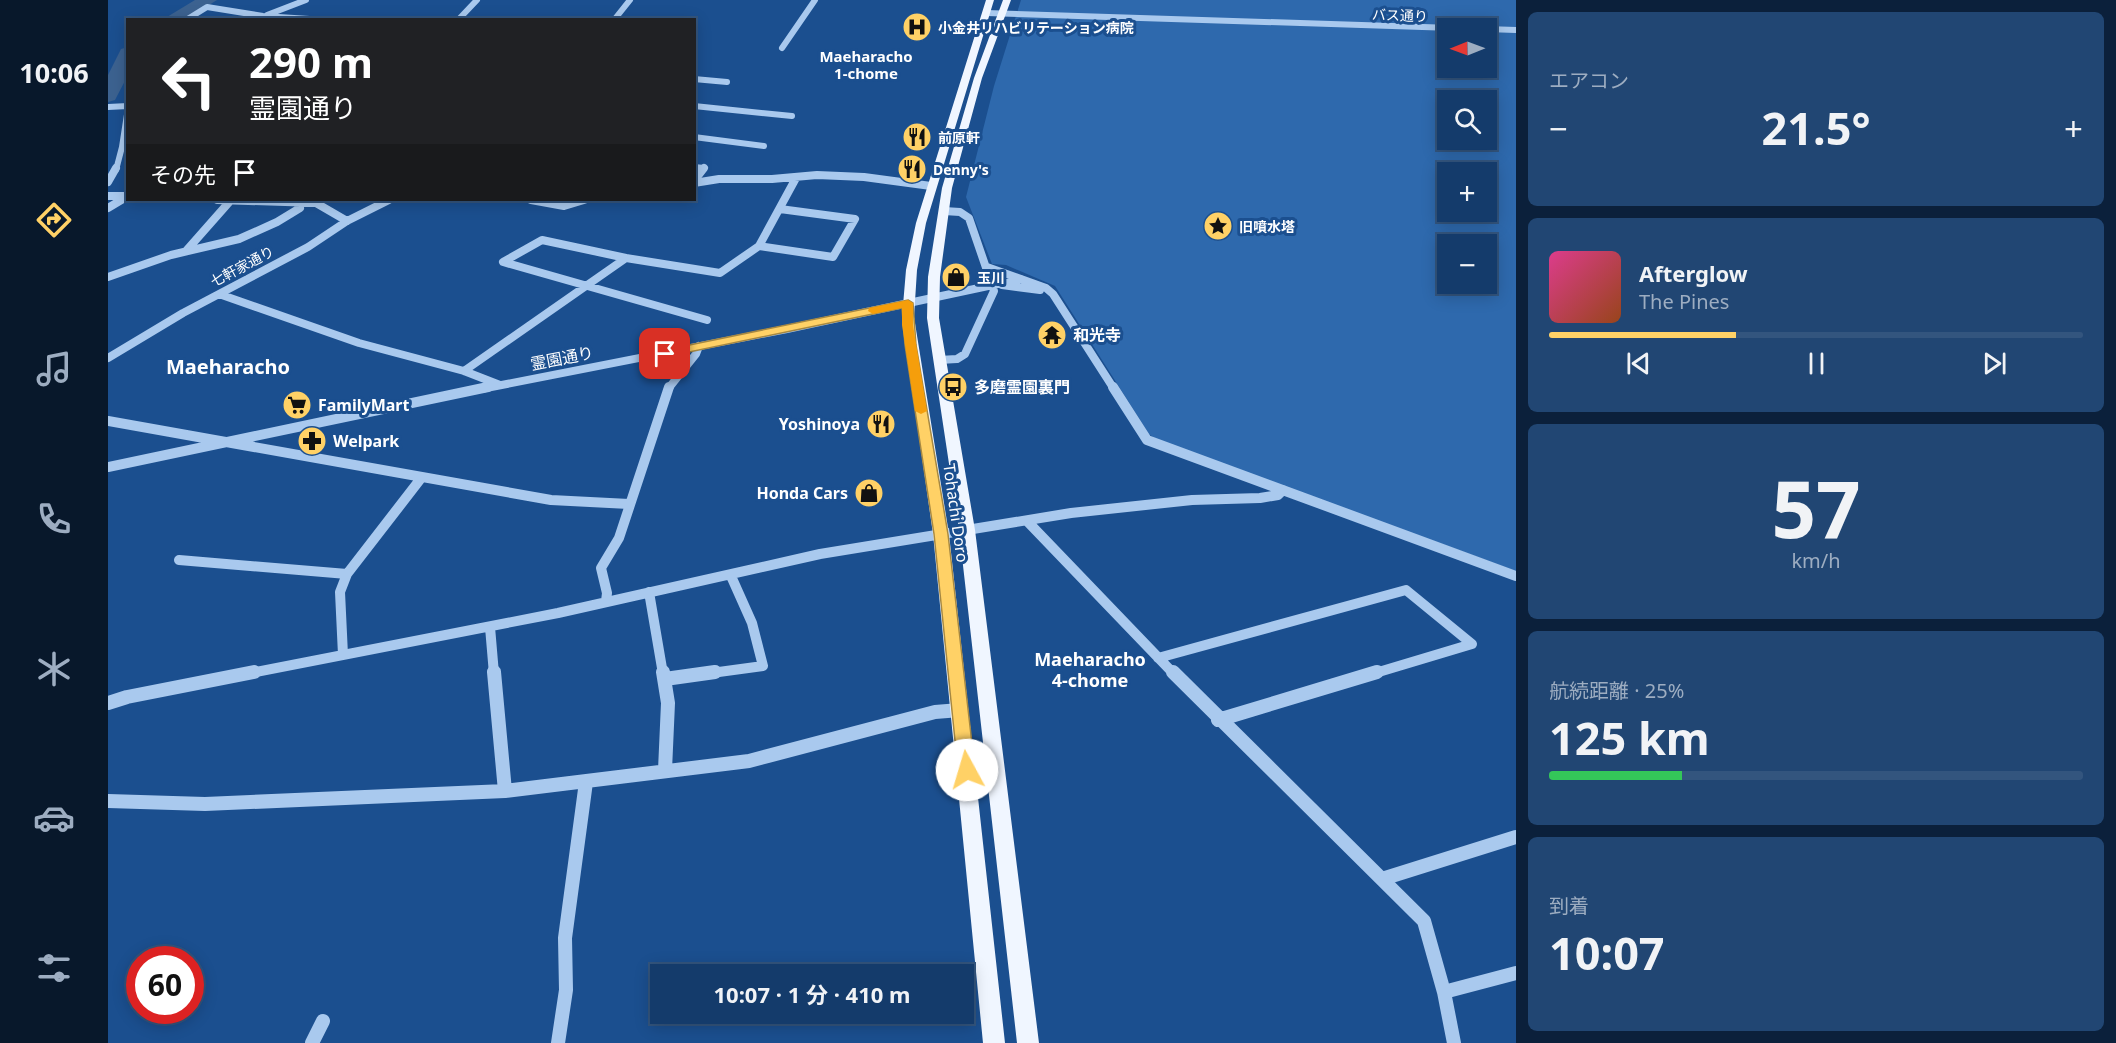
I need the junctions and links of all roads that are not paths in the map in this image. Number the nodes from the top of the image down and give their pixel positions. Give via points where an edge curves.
1 (306, 0) edge
2 (477, 0) edge
3 (630, 0) edge
4 (814, 0) edge
5 (1007, 0) edge
6 (993, 1) edge
7 (986, 13) junction
8 (1002, 14) junction
9 (189, 18) edge
10 (260, 18) edge
11 (460, 18) edge
12 (616, 18) edge
13 (1437, 28) edge
14 (1497, 30) edge
15 (1516, 30) edge
16 (782, 48) dead end
17 (696, 79) edge
18 (727, 82) dead end
19 (696, 106) edge
20 (108, 107) edge
21 (126, 107) edge
22 (792, 116) dead end
23 (126, 130) edge
24 (696, 137) edge
25 (764, 146) dead end
26 (124, 154) edge
27 (696, 167) edge
28 (796, 178) junction
29 (696, 179) edge
30 (108, 182) edge
31 (696, 182) edge
32 (931, 186) junction
33 (108, 196) edge
34 (126, 196) edge
35 (126, 197) edge
36 (230, 201) edge
37 (249, 201) edge
38 (387, 201) edge
39 (536, 201) edge
40 (581, 201) edge
41 (304, 204) edge
42 (108, 208) edge
43 (780, 209) junction
44 (944, 211) junction
45 (347, 221) junction
46 (759, 246) junction
47 (186, 251) junction
48 (626, 258) junction
49 (987, 267) junction
50 (108, 277) edge
51 (1021, 279) junction
52 (993, 284) junction
53 (586, 286) junction
54 (219, 294) junction
55 (1053, 294) junction
56 (932, 297) junction
57 (908, 303) junction
58 (707, 320) dead end
59 (699, 346) junction
60 (108, 358) edge
61 (939, 360) junction
62 (464, 371) junction
63 (500, 385) junction
64 (108, 421) edge
65 (224, 442) junction
66 (108, 467) edge
67 (422, 477) junction
68 (1283, 490) junction
69 (629, 504) junction
70 (1027, 521) junction
71 (967, 530) junction
72 (941, 534) junction
73 (179, 560) dead end
74 (347, 574) junction
75 (731, 576) junction
76 (1516, 576) edge
77 (649, 592) junction
78 (606, 601) junction
79 (490, 627) junction
80 (343, 655) junction
81 (1158, 658) junction
82 (665, 679) junction
83 (108, 703) edge
84 (960, 710) junction
85 (1218, 720) junction
86 (665, 770) junction
87 (586, 782) junction
88 (505, 791) junction
89 (108, 801) edge
90 (1516, 837) edge
91 (1382, 879) junction
92 (1516, 973) edge
93 (1444, 992) junction
94 (323, 1021) dead end
95 (312, 1043) edge
96 (558, 1043) edge
97 (994, 1043) edge
98 (1028, 1043) edge
99 (1454, 1043) edge

1 - 10 street
2 - 11 street
3 - 12 street
4 - 16 street
5 - 8 main road, Tohachi Doro
6 - 7 main road, Tohachi Doro
7 - 8 street, バス通り
7 - 32 main road, Tohachi Doro
8 - 13 street, バス通り
8 - 44 main road, Tohachi Doro via 970,104
9 - 10 street via 207,7
14 - 15 street
17 - 18 street
19 - 22 street
20 - 21 street
23 - 26 street
24 - 25 street
26 - 30 street
27 - 29 street via 704,168
28 - 31 street
28 - 32 street via 854,176
28 - 43 street
32 - 57 main road, Tohachi Doro via 919,228
33 - 34 street
35 - 42 street
36 - 47 street
37 - 41 street
38 - 45 street, 七軒家通り
39 - 40 street via 564,206
41 - 45 street via 316,203
41 - 47 street via 277,222 239,238
43 - 46 street
43 - 46 street via 855,219 833,257
44 - 49 street via 960,212 969,218
44 - 56 main road, Tohachi Doro
45 - 54 street, 七軒家通り via 308,247
46 - 48 street via 720,273
47 - 50 street
48 - 53 street
48 - 53 street via 542,240 503,262
49 - 51 street
49 - 52 street
51 - 52 street, 霊園通り
51 - 55 street
52 - 55 street
52 - 56 street, 霊園通り
52 - 61 street via 994,291 965,354 957,359
53 - 58 street
53 - 62 street
54 - 60 street, 七軒家通り
54 - 62 street via 359,343
55 - 68 street via 1147,440
56 - 57 street, 霊園通り
56 - 61 main road, Tohachi Doro
57 - 59 street, 霊園通り
57 - 72 main road, Tohachi Doro
59 - 63 street, 霊園通り
59 - 69 street via 668,389
61 - 71 main road, Tohachi Doro
62 - 63 street
63 - 65 street, 霊園通り
64 - 65 street
65 - 66 street, 霊園通り
65 - 67 street
67 - 69 street via 551,500
67 - 74 street
68 - 70 street via 1278,495 1260,498 1137,505
68 - 76 street
69 - 78 street via 619,538 601,568
70 - 71 street
70 - 81 street
71 - 72 street
71 - 98 main road, Tohachi Doro
72 - 75 street via 820,554
72 - 84 main road, Tohachi Doro
73 - 74 street
74 - 80 street via 340,592
75 - 77 street
75 - 82 street via 752,623 763,666
77 - 78 street
77 - 82 street
78 - 79 street
79 - 80 street
79 - 88 street
80 - 83 street
81 - 85 street
81 - 85 street via 1406,590 1472,644
82 - 86 street
84 - 86 street via 935,712 749,761
84 - 97 main road, Tohachi Doro
85 - 91 street
86 - 87 street
87 - 88 street
87 - 96 street via 565,938 566,990
88 - 89 street via 205,804
90 - 91 street
91 - 93 street via 1424,921
92 - 93 street
93 - 99 street
94 - 95 street

